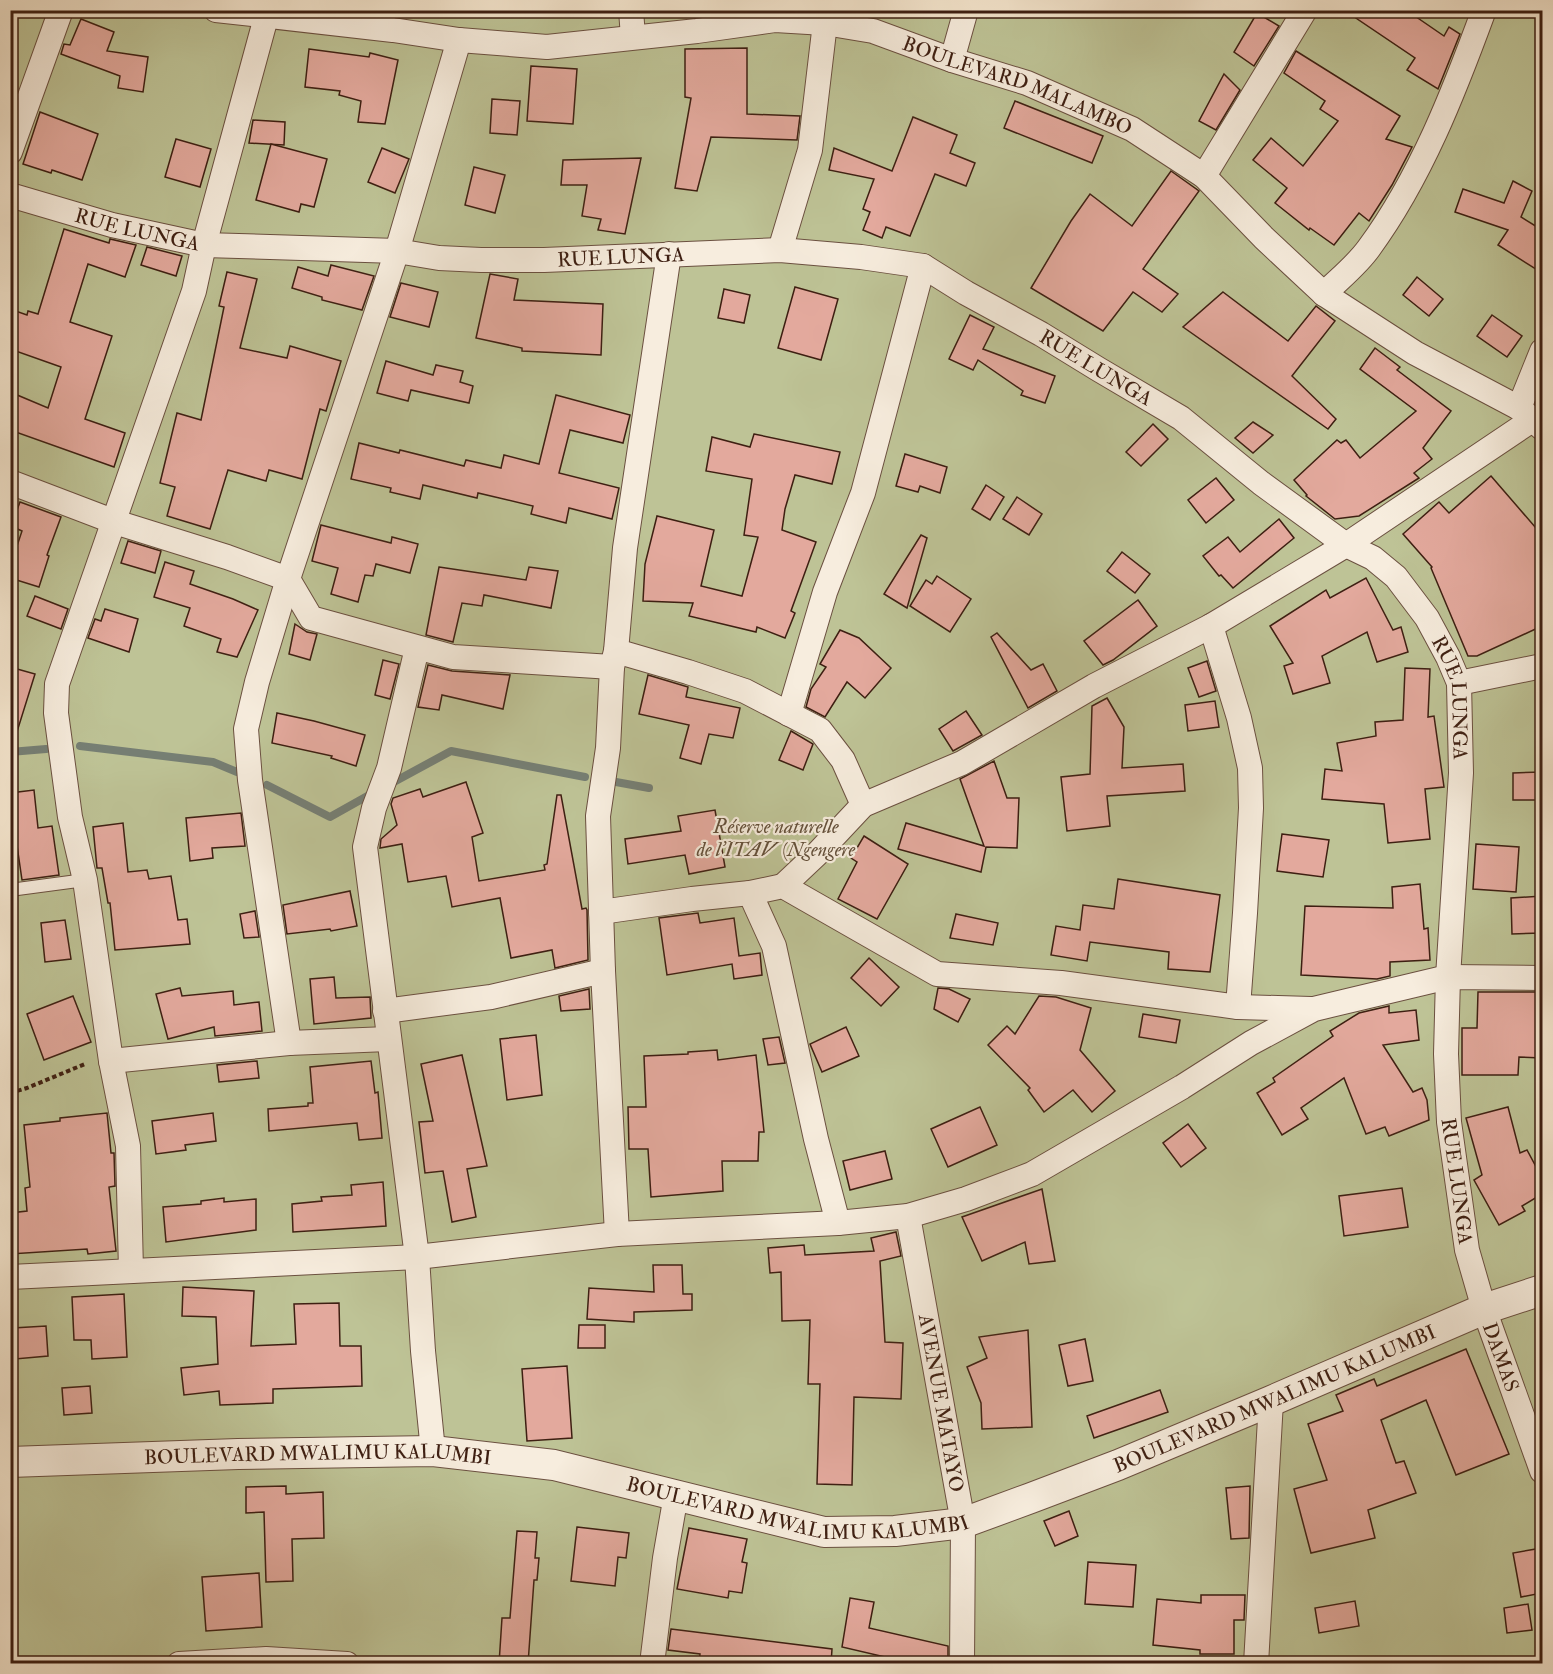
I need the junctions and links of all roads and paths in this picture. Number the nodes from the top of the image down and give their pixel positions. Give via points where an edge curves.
1 (61, 10) edge
2 (216, 10) edge
3 (631, 10) edge
4 (966, 10) edge
5 (1305, 10) edge
6 (1484, 10) edge
7 (267, 13) edge
8 (775, 15) edge
9 (825, 23) junction
10 (633, 36) junction
11 (459, 40) junction
12 (952, 60) junction
13 (10, 152) edge
14 (1204, 176) junction
15 (10, 195) edge
16 (204, 245) junction
17 (780, 250) junction
18 (397, 251) junction
19 (669, 254) junction
20 (923, 266) junction
21 (1324, 294) junction
22 (1542, 351) edge
23 (1531, 419) edge
24 (10, 482) edge
25 (115, 522) junction
26 (1346, 545) junction
27 (288, 579) junction
28 (1211, 626) junction
29 (417, 648) junction
30 (614, 659) junction
31 (1542, 666) edge
32 (1459, 683) junction
33 (789, 714) junction
34 (863, 805) junction
35 (85, 880) junction
36 (783, 886) junction
37 (10, 890) edge
38 (750, 893) junction
39 (601, 912) junction
40 (603, 971) junction
41 (1448, 977) junction
42 (1542, 978) edge
43 (1238, 1007) junction
44 (1314, 1009) junction
45 (385, 1011) junction
46 (388, 1039) junction
47 (289, 1043) junction
48 (110, 1054) junction
49 (10, 1092) edge
50 (908, 1216) junction
51 (838, 1223) junction
52 (617, 1234) junction
53 (417, 1257) junction
54 (131, 1271) junction
55 (10, 1277) edge
56 (1542, 1290) edge
57 (1484, 1309) junction
58 (1271, 1401) junction
59 (433, 1451) junction
60 (10, 1461) edge
61 (1542, 1471) edge
62 (676, 1495) junction
63 (963, 1522) junction
64 (179, 1664) edge
65 (347, 1664) edge
66 (652, 1664) edge
67 (962, 1664) edge
68 (1256, 1664) edge

1 - 13 street
2 - 7 street, BOULEVARD MALAMBO
3 - 10 street
4 - 12 street
5 - 14 street
6 - 21 street via 1460,76 1414,176 1368,249
7 - 11 street, BOULEVARD MALAMBO
7 - 16 street
8 - 9 street, BOULEVARD MALAMBO
8 - 10 street, BOULEVARD MALAMBO via 697,31
9 - 12 street, BOULEVARD MALAMBO via 873,31
9 - 17 street via 810,150
10 - 11 street, BOULEVARD MALAMBO via 547,46
11 - 18 street
12 - 14 street, BOULEVARD MALAMBO via 1027,83 1132,129
14 - 21 street, BOULEVARD MALAMBO
15 - 16 street, RUE LUNGA via 112,225
16 - 18 street, RUE LUNGA
16 - 25 street via 194,291
17 - 19 street, RUE LUNGA
17 - 20 street, RUE LUNGA
18 - 19 street, RUE LUNGA via 491,260
18 - 27 street
19 - 30 street via 625,548
20 - 26 street, RUE LUNGA via 1181,418
20 - 33 street via 863,493 825,592
21 - 23 street, BOULEVARD MALAMBO via 1415,353
22 - 23 street
23 - 26 street
24 - 25 street
25 - 27 street
25 - 35 street via 57,684 56,713 70,817
26 - 28 street
26 - 32 street, RUE LUNGA via 1372,558 1396,577 1427,618
27 - 29 street via 311,618
27 - 47 street via 246,729
28 - 34 street via 1094,686 962,763
28 - 43 street via 1250,768 1251,808
29 - 30 street via 453,657
29 - 45 street via 389,768 365,847
30 - 33 street via 688,672 745,691
30 - 39 street via 608,748 598,816
31 - 32 street
32 - 41 street, RUE LUNGA via 1461,773
33 - 34 street via 820,730 843,760
34 - 36 street
35 - 37 lane
35 - 48 street
36 - 38 street
36 - 43 street via 937,974 1061,983
38 - 39 street
38 - 51 street via 774,946
39 - 40 street
40 - 45 street via 491,997
40 - 52 street
41 - 42 street
41 - 44 street
41 - 57 street, RUE LUNGA via 1449,1122 1467,1250
43 - 44 street
44 - 50 street via 1032,1174
45 - 46 street
46 - 47 street
46 - 53 street
47 - 48 street
48 - 49 path
48 - 54 street via 128,1146
50 - 51 street
50 - 63 street, AVENUE MATAYO
51 - 52 street
52 - 53 street
53 - 54 street
53 - 59 street
54 - 55 street
56 - 57 street, BOULEVARD MWALIMU KALUMBI
57 - 58 street, BOULEVARD MWALIMU KALUMBI
57 - 61 street, DAMAS
58 - 63 street, BOULEVARD MWALIMU KALUMBI via 1118,1465
58 - 68 street
59 - 60 street, BOULEVARD MWALIMU KALUMBI
59 - 62 street, BOULEVARD MWALIMU KALUMBI via 554,1465
62 - 63 street, BOULEVARD MWALIMU KALUMBI via 824,1532 894,1531
62 - 66 street
63 - 67 street, AVENUE MATAYO
64 - 65 street via 266,1659

